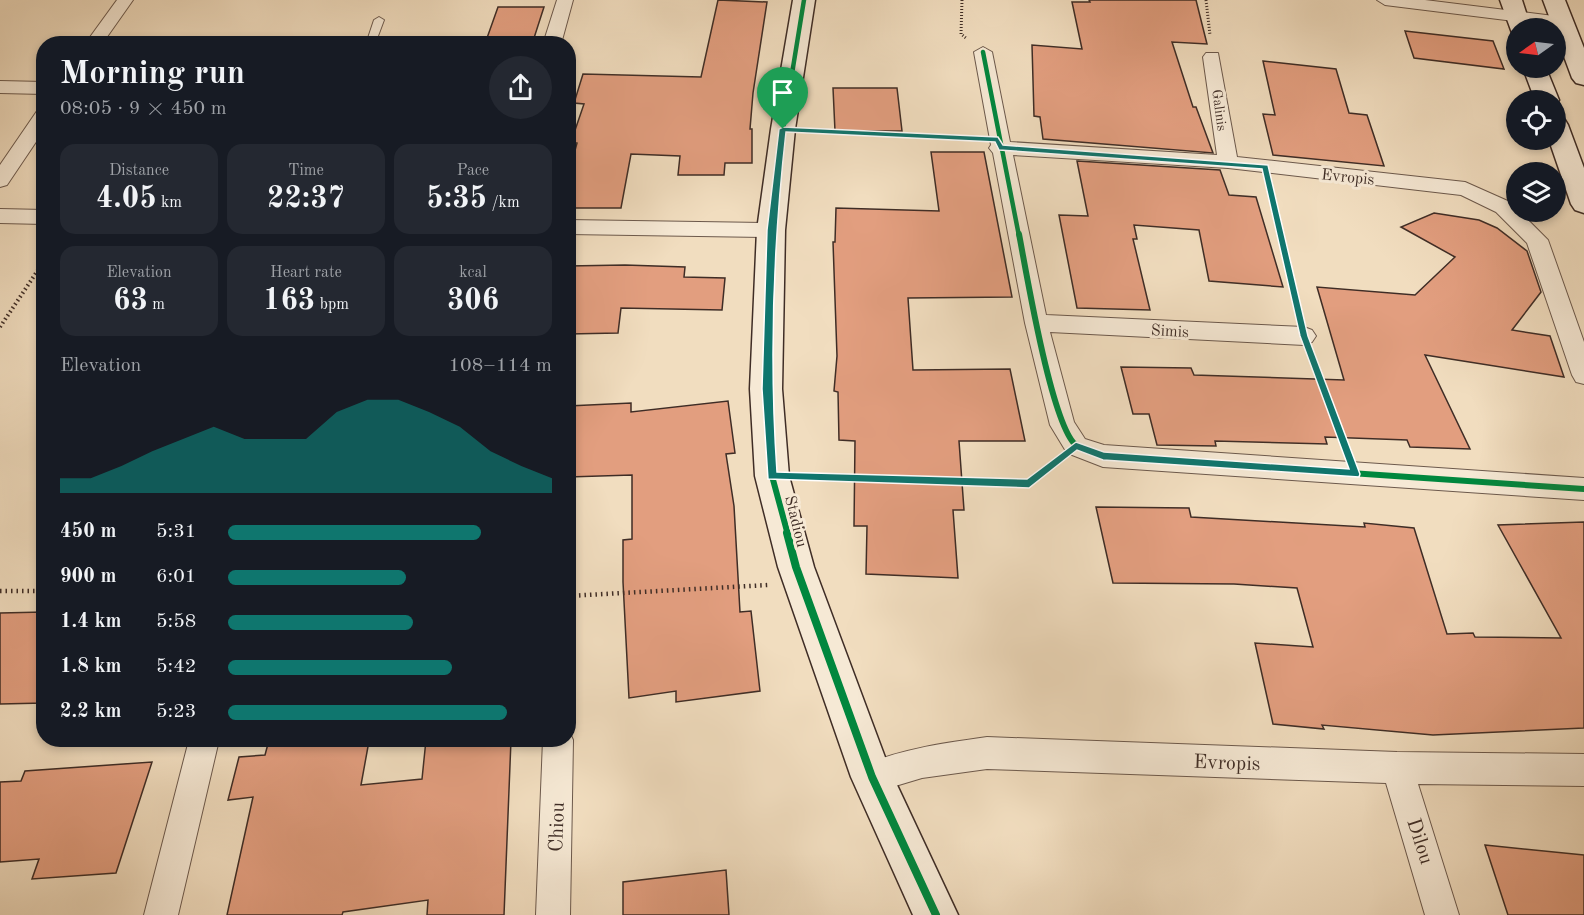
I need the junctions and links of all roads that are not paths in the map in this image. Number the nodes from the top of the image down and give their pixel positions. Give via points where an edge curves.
1 (125, 0) edge
2 (565, 0) edge
3 (804, 0) edge
4 (1385, 0) edge
5 (1554, 0) edge
6 (1516, 15) edge
7 (1536, 18) edge
8 (1561, 18) edge
9 (379, 20) dead end
10 (1566, 32) edge
11 (99, 36) edge
12 (373, 36) edge
13 (554, 36) edge
14 (982, 52) road end
15 (1212, 57) road end
16 (1584, 78) edge
17 (0, 87) edge
18 (36, 88) edge
19 (36, 127) edge
20 (999, 143) junction
21 (1565, 150) edge
22 (1228, 162) junction
23 (0, 180) edge
24 (1584, 204) edge
25 (0, 216) edge
26 (36, 217) edge
27 (576, 227) edge
28 (771, 230) junction
29 (1036, 323) junction
30 (1304, 336) road end
31 (1584, 375) edge
32 (1584, 489) edge
33 (202, 747) edge
34 (558, 747) edge
35 (1397, 768) junction
36 (1584, 770) edge
37 (872, 777) junction
38 (161, 915) edge
39 (553, 915) edge
40 (936, 915) edge
41 (1442, 915) edge

1 - 11 street
2 - 13 street
3 - 28 street, Stadiou
4 - 6 street
5 - 8 street
6 - 7 street
9 - 12 lane
10 - 16 street
14 - 20 street
15 - 22 street, Galinis
17 - 18 street
19 - 23 street
20 - 22 street, Evropis
20 - 29 street
21 - 24 street
22 - 31 street, Evropis via 1465,189 1503,207 1537,240
25 - 26 street
27 - 28 street
28 - 37 street, Stadiou via 766,389 772,476 801,583
29 - 30 street, Simis
29 - 32 street via 1062,425 1076,446 1103,456
33 - 38 street
34 - 39 street, Chiou
35 - 36 street, Evropis
35 - 37 street, Evropis via 987,753 922,762
35 - 41 street, Dilou
37 - 40 street, Stadiou

